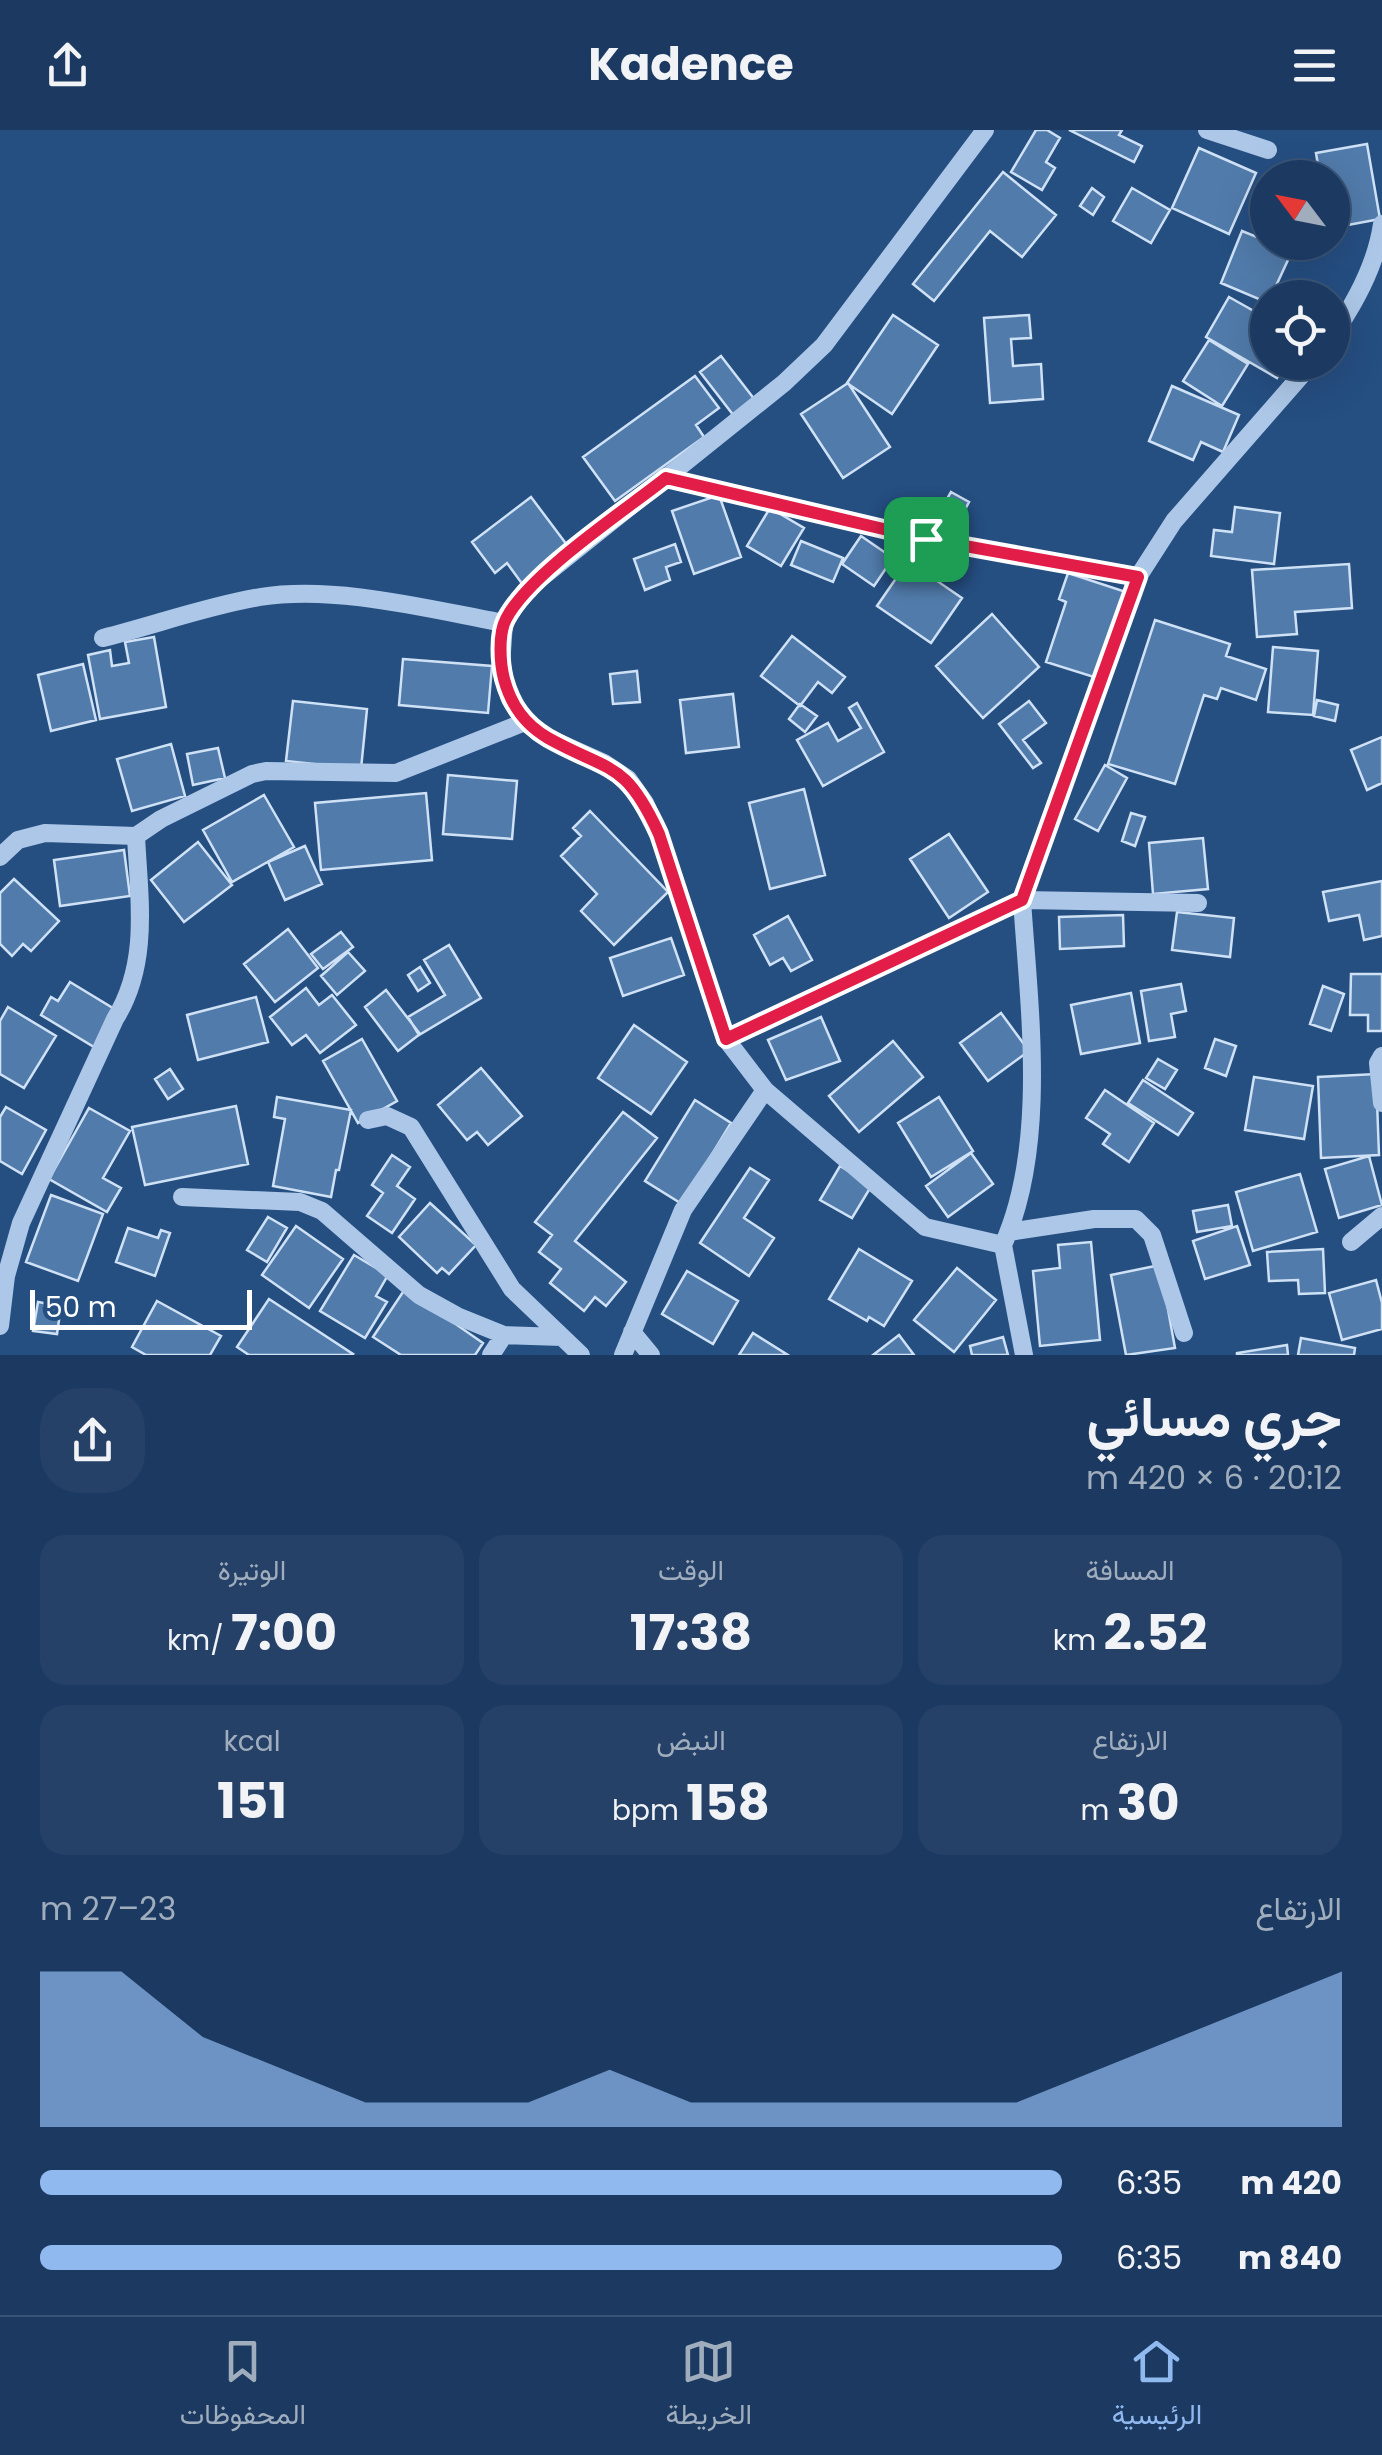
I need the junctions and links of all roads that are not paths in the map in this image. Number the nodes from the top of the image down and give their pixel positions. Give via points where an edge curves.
1 (985, 130) edge
2 (1207, 130) edge
3 (1268, 150) dead end
4 (1382, 224) edge
5 (1350, 311) edge
6 (1297, 380) edge
7 (666, 478) junction
8 (1138, 577) junction
9 (504, 622) junction
10 (103, 638) dead end
11 (525, 722) junction
12 (136, 836) junction
13 (0, 857) edge
14 (1022, 900) junction
15 (1198, 903) dead end
16 (726, 1039) junction
17 (1382, 1056) edge
18 (764, 1090) junction
19 (1382, 1104) edge
20 (368, 1120) dead end
21 (182, 1197) dead end
22 (1382, 1216) edge
23 (1006, 1238) junction
24 (1351, 1242) dead end
25 (0, 1326) edge
26 (632, 1332) junction
27 (1184, 1333) dead end
28 (504, 1335) junction
29 (562, 1337) junction
30 (490, 1355) edge
31 (581, 1355) edge
32 (623, 1355) edge
33 (651, 1355) edge
34 (1024, 1355) edge

1 - 7 street via 824,345
2 - 3 street
4 - 5 street via 1379,248
6 - 8 street via 1174,520
7 - 8 street via 926,539
7 - 9 street via 526,590
8 - 14 street
9 - 10 street via 384,601 262,597
9 - 11 street via 501,666 510,700
11 - 12 street via 396,772 252,774
11 - 16 street via 604,762 645,803
12 - 13 street via 45,834 18,840
12 - 25 street via 141,943 130,996 20,1223
14 - 15 street
14 - 16 street
14 - 23 street via 1034,1082 1020,1199
16 - 18 street
17 - 19 street
18 - 23 street via 925,1227
18 - 26 street via 683,1210
20 - 29 street via 387,1116 411,1128 512,1289
21 - 28 street via 300,1202 322,1211 419,1294
22 - 24 street
23 - 27 street via 1094,1219 1136,1218 1152,1235
23 - 34 street
26 - 32 street
26 - 33 street
28 - 29 street
28 - 30 street
29 - 31 street

